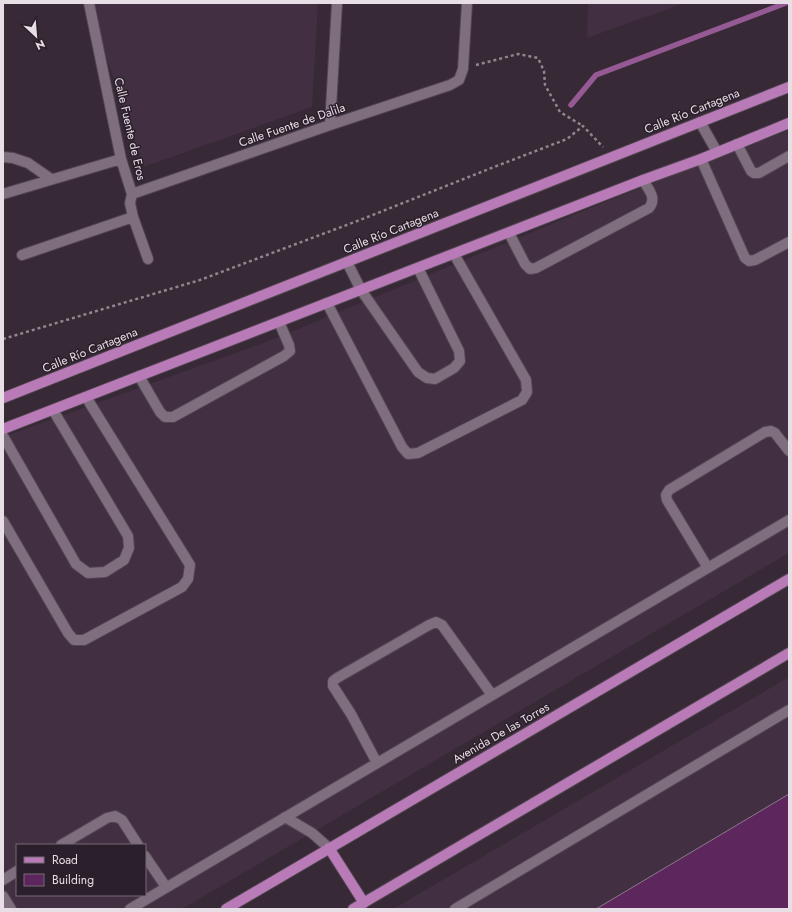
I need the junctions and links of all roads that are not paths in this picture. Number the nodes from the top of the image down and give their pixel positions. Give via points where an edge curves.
1 (89, 3) edge
2 (336, 3) edge
3 (467, 3) edge
4 (789, 87) edge
5 (700, 122) junction
6 (789, 124) edge
7 (330, 125) junction
8 (737, 144) junction
9 (717, 152) junction
10 (789, 156) edge
11 (3, 157) edge
12 (121, 159) junction
13 (701, 159) junction
14 (51, 179) junction
15 (643, 180) junction
16 (3, 194) edge
17 (132, 194) junction
18 (133, 217) junction
19 (509, 233) junction
20 (789, 242) edge
21 (454, 254) junction
22 (22, 255) dead end
23 (148, 259) dead end
24 (347, 262) junction
25 (418, 268) junction
26 (362, 290) junction
27 (327, 303) junction
28 (279, 322) junction
29 (139, 376) junction
30 (86, 397) junction
31 (3, 398) edge
32 (54, 410) junction
33 (3, 429) edge
34 (3, 436) edge
35 (789, 451) edge
36 (789, 520) edge
37 (3, 521) edge
38 (708, 568) junction
39 (789, 579) edge
40 (789, 653) edge
41 (492, 695) junction
42 (789, 710) edge
43 (377, 763) junction
44 (286, 817) junction
45 (63, 844) edge
46 (137, 844) edge
47 (330, 848) junction
48 (146, 857) edge
49 (16, 872) edge
50 (3, 880) edge
51 (166, 887) junction
52 (3, 896) edge
53 (364, 903) junction
54 (11, 909) edge
55 (130, 909) edge
56 (226, 909) edge
57 (353, 909) edge
58 (455, 909) edge

1 - 12 street, Calle Fuente de Eros
2 - 7 street
3 - 7 street, Calle Fuente de Dalila via 463,69 459,80
4 - 5 main road, Calle Río Cartagena
5 - 9 street
5 - 24 main road, Calle Río Cartagena
6 - 8 main road
7 - 17 street, Calle Fuente de Dalila
8 - 9 main road
8 - 10 street via 754,173 759,173
9 - 13 main road
11 - 14 street via 28,162
12 - 14 street
12 - 17 street, Calle Fuente de Eros
13 - 15 main road
13 - 20 street via 745,258 749,261 755,260
14 - 16 street
15 - 19 main road
15 - 19 street via 653,197 648,208 536,268 530,269 525,264
17 - 18 street, Calle Fuente de Eros via 130,203
18 - 22 street
18 - 23 street, Calle Fuente de Eros
19 - 21 main road
21 - 25 main road
21 - 27 street via 526,380 527,392 522,400 418,452 408,454 402,447
24 - 26 street
24 - 31 main road, Calle Río Cartagena
25 - 26 main road
25 - 26 street via 459,351 460,361 454,368 435,379 427,378 418,372
26 - 27 main road
27 - 28 main road
28 - 29 main road
28 - 29 street via 290,352 173,417 165,417 160,412
29 - 30 main road
30 - 32 main road
30 - 37 street via 190,566 188,579 182,587 84,640 74,640
32 - 33 main road
32 - 34 street via 128,536 129,548 124,560 105,572 88,573 76,564
35 - 38 street via 775,433 765,432 669,490 667,500
36 - 38 street
38 - 41 street
39 - 47 main road, Avenida De las Torres
40 - 53 main road
41 - 43 street
41 - 43 street via 442,625 436,622 337,678 333,681 333,686
42 - 58 street
43 - 44 street
44 - 47 street
44 - 51 street
45 - 46 street via 107,818 115,816 122,820
47 - 53 main road
47 - 56 main road, Avenida De las Torres
48 - 51 street
49 - 50 street
51 - 55 street
52 - 54 street
53 - 57 main road

